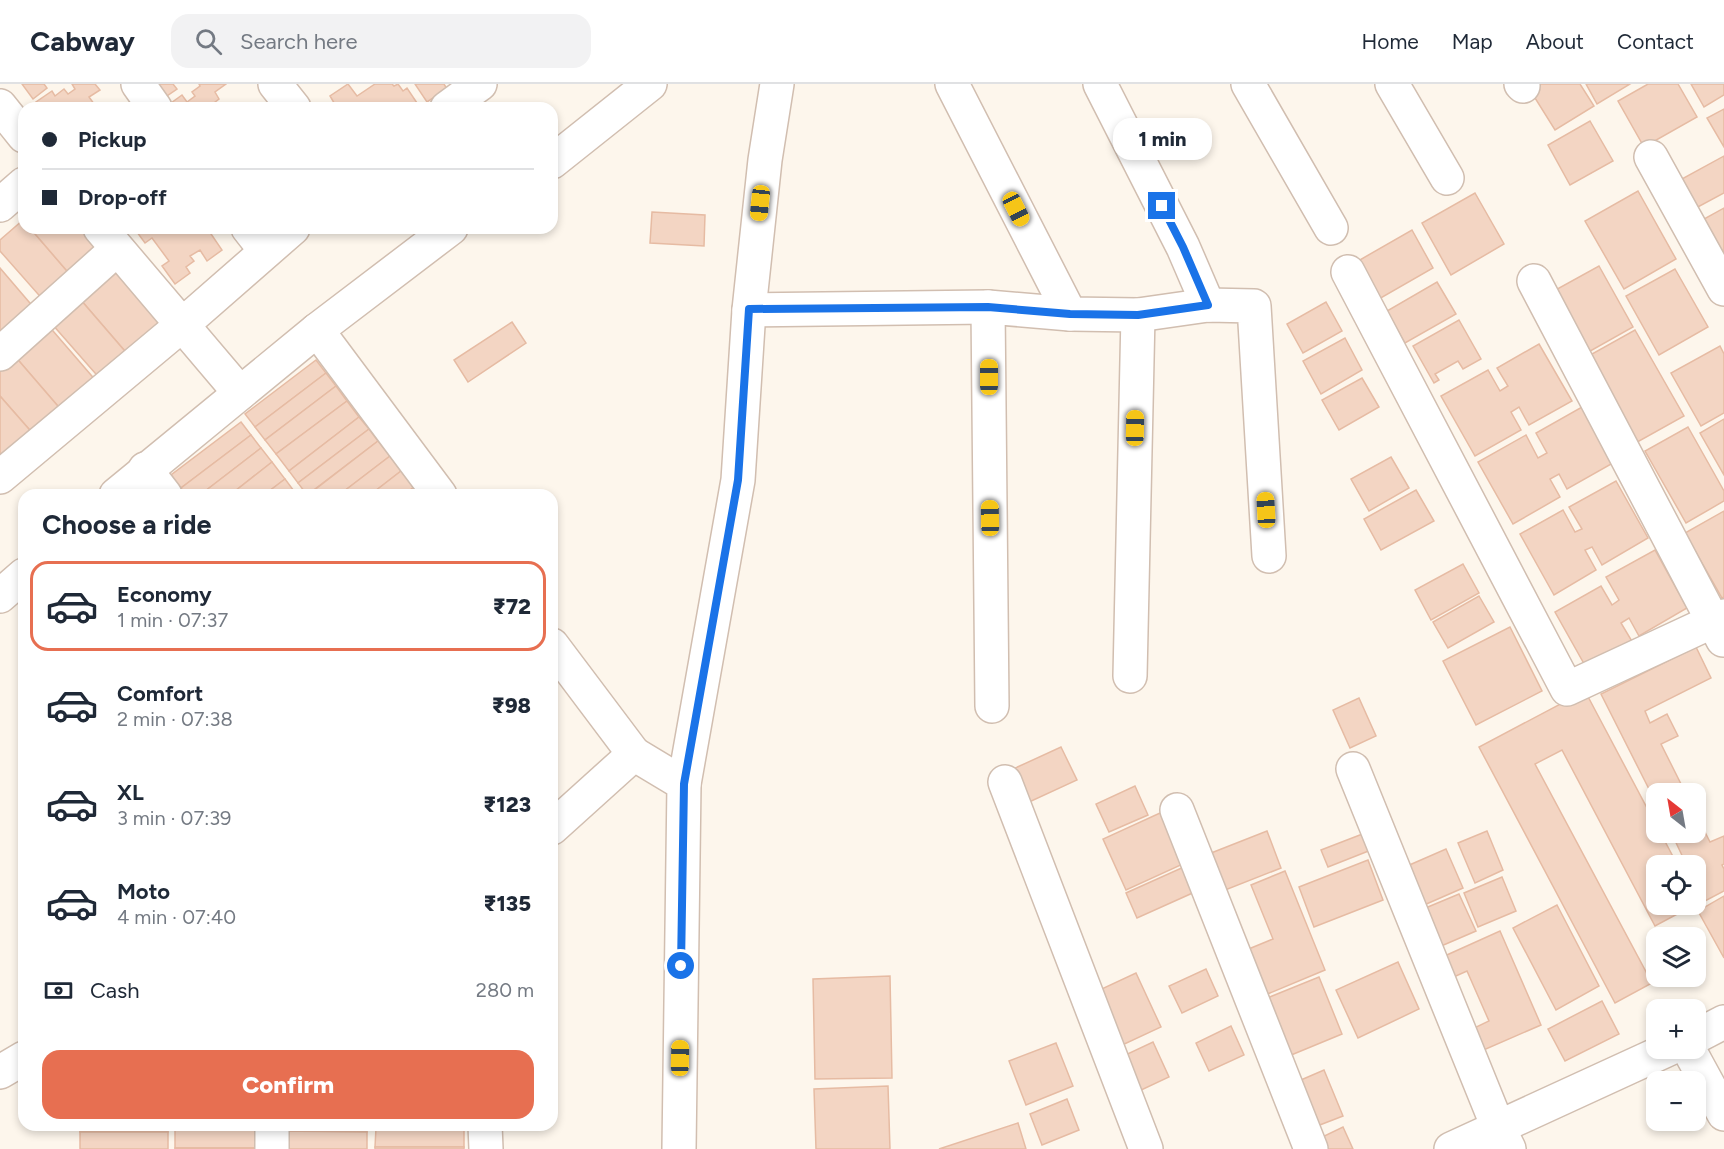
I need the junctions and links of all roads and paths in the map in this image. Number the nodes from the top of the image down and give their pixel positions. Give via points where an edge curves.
1 (138, 84) edge
2 (275, 84) edge
3 (480, 84) edge
4 (650, 84) edge
5 (777, 84) edge
6 (952, 84) edge
7 (1100, 84) edge
8 (1248, 84) edge
9 (1392, 84) edge
10 (151, 102) edge
11 (289, 102) edge
12 (455, 102) edge
13 (0, 106) edge
14 (18, 128) edge
15 (1650, 156) dead end
16 (558, 157) edge
17 (1447, 178) dead end
18 (18, 189) edge
19 (0, 205) edge
20 (1331, 228) dead end
21 (275, 234) edge
22 (443, 234) edge
23 (109, 238) edge
24 (257, 240) edge
25 (1348, 272) dead end
26 (1534, 282) dead end
27 (1724, 289) edge
28 (1208, 305) junction
29 (988, 307) junction
30 (749, 309) junction
31 (1070, 314) junction
32 (1138, 315) junction
33 (182, 325) junction
34 (317, 330) junction
35 (0, 354) edge
36 (240, 393) junction
37 (146, 469) junction
38 (0, 477) edge
39 (123, 489) edge
40 (161, 489) edge
41 (436, 489) edge
42 (1269, 556) dead end
43 (18, 580) edge
44 (0, 596) edge
45 (1721, 626) edge
46 (558, 653) edge
47 (1130, 676) dead end
48 (992, 706) dead end
49 (634, 754) junction
50 (1353, 769) dead end
51 (1005, 782) dead end
52 (684, 784) junction
53 (1177, 810) dead end
54 (558, 823) edge
55 (1724, 1022) edge
56 (1706, 1031) edge
57 (1650, 1059) edge
58 (1694, 1059) edge
59 (18, 1062) edge
60 (0, 1072) edge
61 (1724, 1114) edge
62 (272, 1131) edge
63 (485, 1131) edge
64 (1503, 1138) edge
65 (272, 1149) edge
66 (486, 1149) edge
67 (679, 1149) edge
68 (1146, 1149) edge
69 (1311, 1149) edge
70 (1451, 1149) edge

1 - 10 street
2 - 11 street
3 - 12 street
4 - 16 street
5 - 30 street
6 - 31 street
7 - 28 street via 1183,247
8 - 20 street
9 - 17 street
13 - 14 street
15 - 27 street
18 - 19 street
21 - 24 street
22 - 34 street
23 - 33 street
23 - 35 street
24 - 33 street
25 - 45 street via 1567,689
26 - 45 street
28 - 32 street
28 - 42 street via 1254,306
29 - 30 street
29 - 31 street
29 - 48 street
30 - 52 street via 738,480
31 - 32 street
32 - 47 street
33 - 36 street
33 - 38 street
34 - 36 street
34 - 41 street
36 - 37 street
37 - 39 street
37 - 40 street
43 - 44 street
46 - 49 street
49 - 52 street
49 - 54 street
50 - 64 street
51 - 68 street
52 - 67 street
53 - 69 street
55 - 56 street
57 - 64 street
58 - 61 street
59 - 60 street
62 - 65 street
63 - 66 street
64 - 70 street

